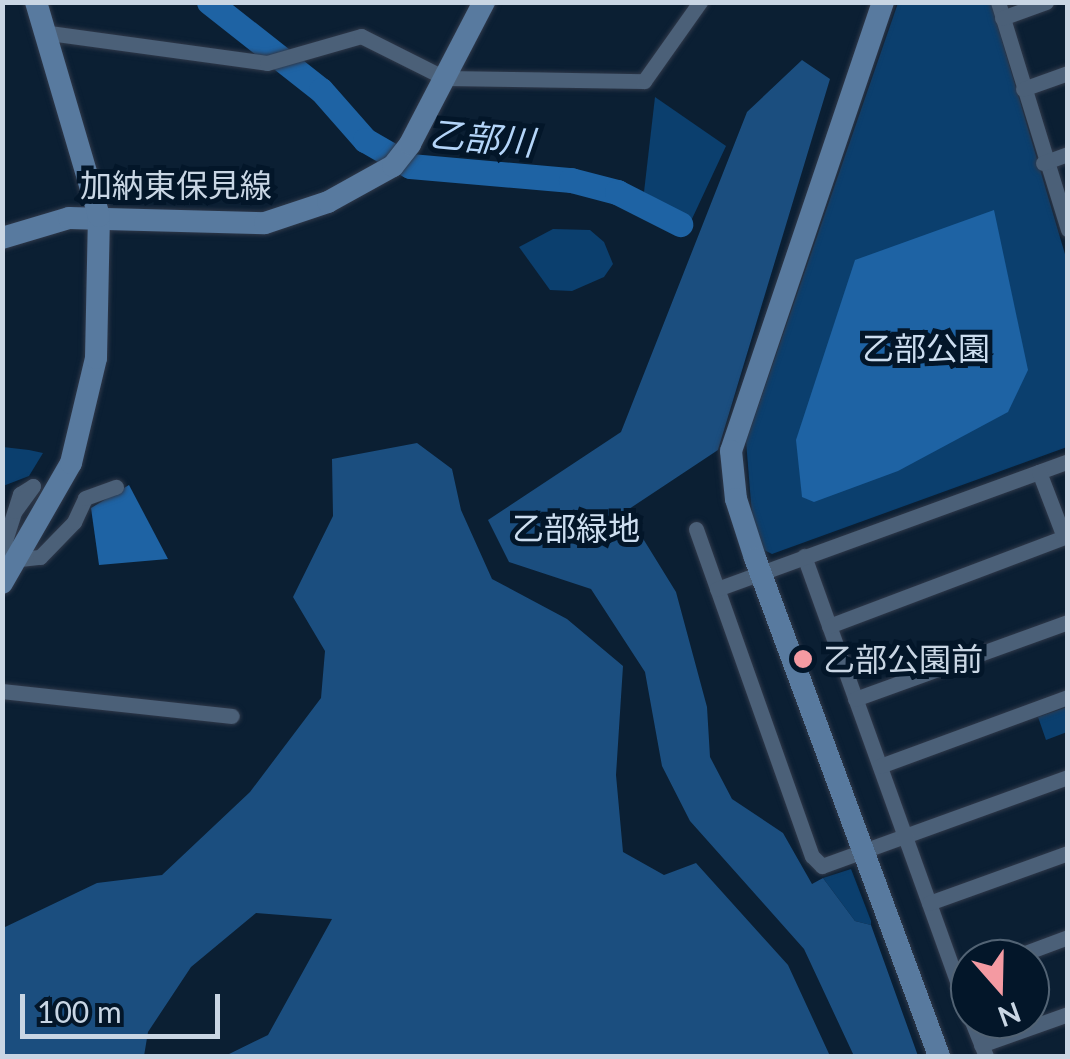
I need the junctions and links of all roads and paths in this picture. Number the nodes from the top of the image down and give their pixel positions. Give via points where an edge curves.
1 (36, 2) edge
2 (484, 2) edge
3 (700, 2) edge
4 (883, 2) edge
5 (1046, 2) edge
6 (1000, 10) edge
7 (42, 32) junction
8 (1068, 73) edge
9 (445, 78) junction
10 (1023, 89) junction
11 (1068, 154) edge
12 (1044, 162) junction
13 (99, 216) junction
14 (1068, 229) edge
15 (2, 238) edge
16 (1068, 462) edge
17 (1039, 472) junction
18 (116, 487) dead end
19 (15, 511) dead end
20 (696, 529) dead end
21 (11, 555) edge
22 (804, 556) junction
23 (760, 572) junction
24 (2, 583) edge
25 (717, 589) junction
26 (1068, 622) edge
27 (829, 626) junction
28 (2, 690) edge
29 (1068, 697) edge
30 (856, 699) junction
31 (232, 716) dead end
32 (880, 766) junction
33 (1068, 777) edge
34 (905, 836) junction
35 (864, 852) junction
36 (1068, 853) edge
37 (929, 903) junction
38 (950, 948) edge
39 (1068, 1014) edge
40 (983, 1051) edge
41 (939, 1056) edge

1 - 7 street
2 - 9 street, 加納東保見線
3 - 9 street via 644,81
4 - 23 street via 730,452 736,499
5 - 6 street
6 - 10 street
7 - 9 street via 268,63 360,36
7 - 13 street via 89,166
8 - 10 street
9 - 13 street, 加納東保見線 via 398,158 328,202 265,222
10 - 12 street
11 - 12 street
12 - 14 street
13 - 15 street, 加納東保見線
13 - 21 street via 96,358 83,420 70,463
16 - 17 street
17 - 22 street
17 - 27 street via 1064,536
18 - 21 street via 85,498 74,522 40,557
19 - 21 street
20 - 25 street
21 - 24 street
22 - 23 street
22 - 27 street
23 - 25 street
23 - 35 street
25 - 35 street via 812,856 822,866
26 - 30 street
27 - 30 street
28 - 31 street
29 - 32 street
30 - 32 street
32 - 34 street
33 - 34 street
34 - 35 street
34 - 37 street
35 - 41 street
36 - 37 street
37 - 38 street
39 - 40 street

